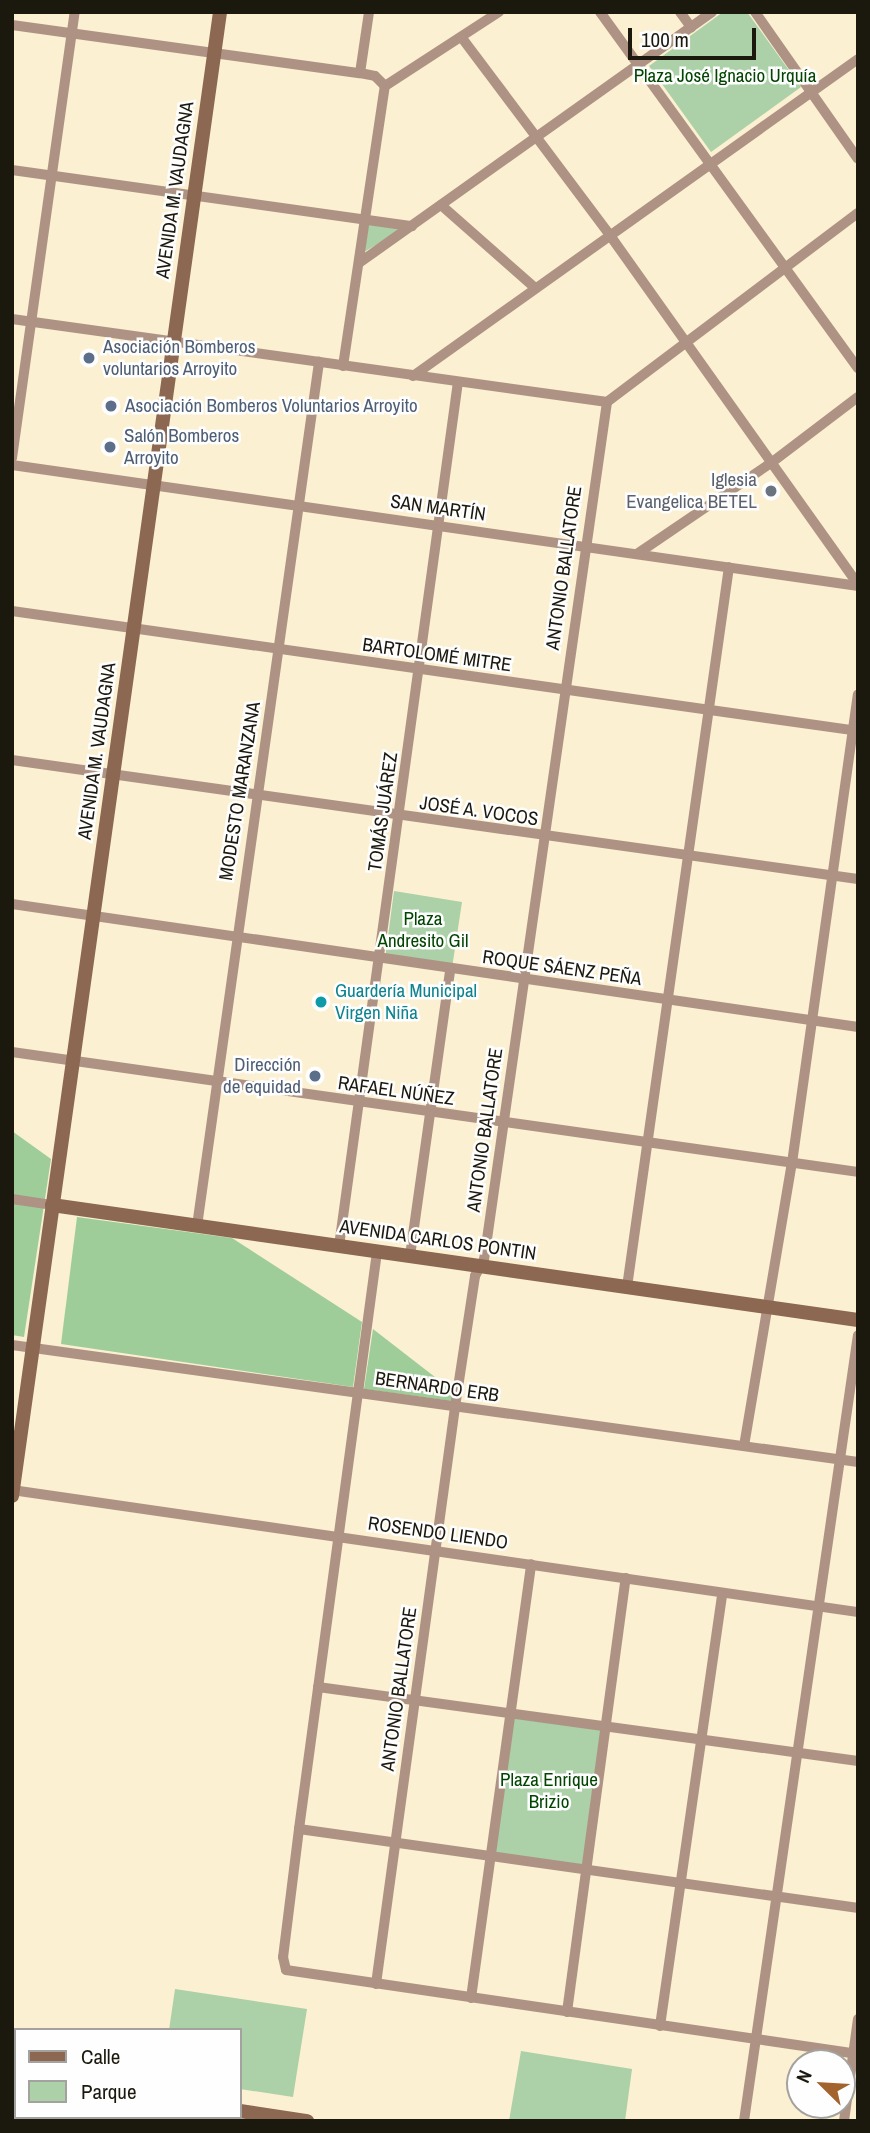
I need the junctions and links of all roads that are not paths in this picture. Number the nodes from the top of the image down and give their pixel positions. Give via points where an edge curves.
1 (75, 12) edge
2 (220, 12) edge
3 (369, 12) edge
4 (499, 12) edge
5 (600, 12) edge
6 (680, 12) edge
7 (712, 12) edge
8 (755, 12) edge
9 (12, 25) edge
10 (691, 27) junction
11 (72, 33) junction
12 (462, 38) junction
13 (215, 53) junction
14 (858, 59) edge
15 (640, 65) junction
16 (360, 73) junction
17 (385, 86) junction
18 (813, 91) junction
19 (536, 138) junction
20 (858, 159) edge
21 (709, 162) junction
22 (12, 170) edge
23 (52, 176) junction
24 (193, 198) junction
25 (441, 205) junction
26 (858, 213) edge
27 (365, 220) junction
28 (412, 226) junction
29 (609, 234) junction
30 (359, 263) junction
31 (785, 268) junction
32 (534, 288) junction
33 (12, 319) edge
34 (32, 322) junction
35 (172, 340) junction
36 (685, 340) junction
37 (319, 362) junction
38 (344, 366) junction
39 (858, 369) edge
40 (413, 376) junction
41 (458, 382) junction
42 (858, 397) edge
43 (607, 402) junction
44 (12, 458) edge
45 (771, 463) junction
46 (12, 465) edge
47 (153, 485) junction
48 (300, 506) junction
49 (442, 526) junction
50 (584, 546) junction
51 (637, 554) junction
52 (729, 567) junction
53 (853, 569) edge
54 (832, 582) junction
55 (858, 585) edge
56 (12, 611) edge
57 (134, 629) junction
58 (280, 650) junction
59 (421, 671) junction
60 (564, 690) junction
61 (858, 695) edge
62 (709, 710) junction
63 (855, 731) edge
64 (12, 760) edge
65 (115, 775) junction
66 (257, 796) junction
67 (399, 818) junction
68 (544, 837) junction
69 (689, 856) junction
70 (834, 876) junction
71 (858, 879) edge
72 (12, 904) edge
73 (93, 914) junction
74 (236, 937) junction
75 (380, 961) junction
76 (450, 971) junction
77 (522, 981) junction
78 (668, 1001) junction
79 (813, 1021) junction
80 (858, 1027) edge
81 (12, 1052) edge
82 (74, 1063) junction
83 (215, 1083) junction
84 (360, 1104) junction
85 (430, 1113) junction
86 (504, 1124) junction
87 (649, 1144) junction
88 (792, 1163) junction
89 (858, 1172) edge
90 (12, 1199) edge
91 (52, 1205) junction
92 (197, 1226) junction
93 (339, 1247) junction
94 (377, 1252) junction
95 (410, 1255) junction
96 (481, 1265) junction
97 (628, 1286) junction
98 (769, 1307) junction
99 (858, 1321) edge
100 (858, 1335) edge
101 (12, 1345) edge
102 (30, 1347) junction
103 (358, 1394) junction
104 (455, 1407) junction
105 (744, 1446) junction
106 (842, 1460) junction
107 (858, 1462) edge
108 (13, 1490) edge
109 (12, 1496) edge
110 (338, 1537) junction
111 (436, 1551) junction
112 (531, 1564) junction
113 (626, 1578) junction
114 (722, 1594) junction
115 (818, 1607) junction
116 (858, 1612) edge
117 (318, 1686) junction
118 (415, 1700) junction
119 (510, 1713) junction
120 (607, 1726) junction
121 (701, 1740) junction
122 (798, 1753) junction
123 (858, 1760) edge
124 (299, 1829) junction
125 (395, 1842) junction
126 (490, 1856) junction
127 (587, 1869) junction
128 (680, 1883) junction
129 (778, 1896) junction
130 (858, 1908) edge
131 (376, 1984) junction
132 (471, 1998) junction
133 (567, 2012) junction
134 (858, 2019) edge
135 (660, 2026) junction
136 (756, 2040) junction
137 (820, 2049) edge
138 (856, 2054) edge
139 (242, 2111) edge
140 (307, 2121) edge
141 (744, 2121) edge

1 - 11 street
2 - 13 main road, AVENIDA M. VAUDAGNA
3 - 16 street
4 - 12 street
5 - 15 street
6 - 10 street
7 - 10 street
8 - 18 street
9 - 11 street
10 - 15 street
11 - 13 street
11 - 23 street
12 - 17 street
12 - 19 street
13 - 16 street
13 - 24 main road, AVENIDA M. VAUDAGNA
14 - 18 street
15 - 19 street
15 - 21 street
16 - 17 street via 375,76
17 - 27 street
18 - 20 street
18 - 21 street
19 - 25 street
19 - 29 street
21 - 29 street
21 - 31 street
22 - 23 street
23 - 24 street
23 - 34 street
24 - 27 street
24 - 35 main road, AVENIDA M. VAUDAGNA
25 - 28 street
25 - 32 street
26 - 31 street
27 - 28 street
27 - 30 street
28 - 30 street
29 - 32 street
29 - 36 street
30 - 38 street
31 - 36 street
31 - 39 street
32 - 40 street
33 - 34 street
34 - 35 street
34 - 44 street
35 - 37 street
35 - 47 main road, AVENIDA M. VAUDAGNA
36 - 43 street
36 - 45 street
37 - 38 street
37 - 48 street, MODESTO MARANZANA
38 - 40 street
40 - 41 street
41 - 43 street
41 - 49 street, TOMÁS JUÁREZ
42 - 45 street
43 - 50 street, ANTONIO BALLATORE
45 - 51 street
45 - 53 street
46 - 47 street, SAN MARTÍN
47 - 48 street, SAN MARTÍN
47 - 57 main road, AVENIDA M. VAUDAGNA
48 - 49 street, SAN MARTÍN
48 - 58 street, MODESTO MARANZANA
49 - 50 street, SAN MARTÍN
49 - 59 street, TOMÁS JUÁREZ
50 - 51 street, SAN MARTÍN
50 - 60 street, ANTONIO BALLATORE
51 - 52 street, SAN MARTÍN
52 - 54 street, SAN MARTÍN
52 - 62 street
53 - 54 street
53 - 55 street
54 - 55 street, SAN MARTÍN
56 - 57 street, BARTOLOMÉ MITRE
57 - 58 street, BARTOLOMÉ MITRE
57 - 65 main road, AVENIDA M. VAUDAGNA
58 - 59 street, BARTOLOMÉ MITRE
58 - 66 street, MODESTO MARANZANA
59 - 60 street, BARTOLOMÉ MITRE
59 - 67 street, TOMÁS JUÁREZ
60 - 62 street, BARTOLOMÉ MITRE
60 - 68 street, ANTONIO BALLATORE
61 - 63 street
62 - 63 street, BARTOLOMÉ MITRE
62 - 69 street
63 - 70 street
64 - 65 street, JOSÉ A. VOCOS
65 - 66 street, JOSÉ A. VOCOS
65 - 73 main road, AVENIDA M. VAUDAGNA
66 - 67 street, JOSÉ A. VOCOS
66 - 74 street, MODESTO MARANZANA
67 - 68 street, JOSÉ A. VOCOS
67 - 75 street, TOMÁS JUÁREZ
68 - 69 street, JOSÉ A. VOCOS
68 - 77 street, ANTONIO BALLATORE
69 - 70 street, JOSÉ A. VOCOS
69 - 78 street
70 - 71 street, JOSÉ A. VOCOS
70 - 79 street
72 - 73 street, ROQUE SÁENZ PEÑA
73 - 74 street, ROQUE SÁENZ PEÑA
73 - 82 main road, AVENIDA M. VAUDAGNA
74 - 75 street, ROQUE SÁENZ PEÑA
74 - 83 street, MODESTO MARANZANA
75 - 76 street, ROQUE SÁENZ PEÑA
75 - 84 street, TOMÁS JUÁREZ
76 - 77 street, ROQUE SÁENZ PEÑA
76 - 85 street
77 - 78 street, ROQUE SÁENZ PEÑA
77 - 86 street, ANTONIO BALLATORE
78 - 79 street, ROQUE SÁENZ PEÑA
78 - 87 street
79 - 80 street, ROQUE SÁENZ PEÑA
79 - 88 street
81 - 82 street, RAFAEL NÚÑEZ
82 - 83 street, RAFAEL NÚÑEZ
82 - 91 main road, AVENIDA M. VAUDAGNA
83 - 84 street, RAFAEL NÚÑEZ
83 - 92 street, MODESTO MARANZANA
84 - 85 street, RAFAEL NÚÑEZ
84 - 93 street, TOMÁS JUÁREZ
85 - 86 street, RAFAEL NÚÑEZ
85 - 95 street
86 - 87 street, RAFAEL NÚÑEZ
86 - 96 street, ANTONIO BALLATORE
87 - 88 street, RAFAEL NÚÑEZ
87 - 97 street
88 - 89 street, RAFAEL NÚÑEZ
88 - 98 street
90 - 91 street, AVENIDA CARLOS PONTIN
91 - 92 main road, AVENIDA CARLOS PONTIN
91 - 102 main road, AVENIDA M. VAUDAGNA
92 - 93 main road, AVENIDA CARLOS PONTIN
93 - 94 main road, AVENIDA CARLOS PONTIN
94 - 95 main road, AVENIDA CARLOS PONTIN
94 - 103 street
95 - 96 main road, AVENIDA CARLOS PONTIN
96 - 97 main road, AVENIDA CARLOS PONTIN
96 - 104 street, ANTONIO BALLATORE via 475,1276
97 - 98 main road, AVENIDA CARLOS PONTIN
98 - 99 main road, AVENIDA CARLOS PONTIN
98 - 105 street
100 - 106 street
101 - 102 street, BERNARDO ERB
102 - 103 street, BERNARDO ERB
102 - 108 main road, AVENIDA M. VAUDAGNA
103 - 104 street, BERNARDO ERB
103 - 110 street
104 - 105 street, BERNARDO ERB
104 - 111 street, ANTONIO BALLATORE
105 - 106 street, BERNARDO ERB
106 - 107 street, BERNARDO ERB
106 - 115 street
108 - 109 main road, AVENIDA M. VAUDAGNA
108 - 110 street, ROSENDO LIENDO
110 - 111 street, ROSENDO LIENDO
110 - 117 street
111 - 112 street, ROSENDO LIENDO
111 - 118 street, ANTONIO BALLATORE
112 - 113 street, ROSENDO LIENDO
112 - 119 street
113 - 114 street, ROSENDO LIENDO
113 - 120 street
114 - 115 street, ROSENDO LIENDO
114 - 121 street
115 - 116 street, ROSENDO LIENDO
115 - 122 street
117 - 118 street
117 - 124 street
118 - 119 street
118 - 125 street, ANTONIO BALLATORE
119 - 120 street
119 - 126 street
120 - 121 street
120 - 127 street
121 - 122 street
121 - 128 street
122 - 123 street
122 - 129 street
124 - 125 street
124 - 131 street via 282,1957 286,1970
125 - 126 street
125 - 131 street, ANTONIO BALLATORE
126 - 127 street
126 - 132 street
127 - 128 street
127 - 133 street
128 - 129 street
128 - 135 street
129 - 130 street
129 - 136 street
131 - 132 street
132 - 133 street
133 - 135 street
134 - 138 street
135 - 136 street
136 - 137 street
136 - 141 street
139 - 140 main road

